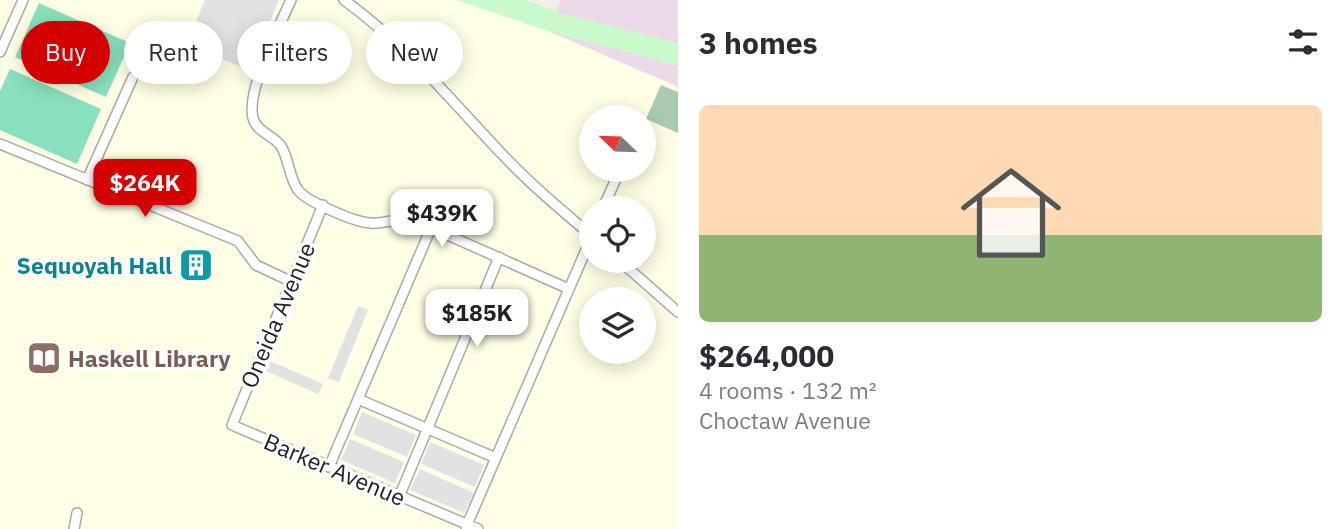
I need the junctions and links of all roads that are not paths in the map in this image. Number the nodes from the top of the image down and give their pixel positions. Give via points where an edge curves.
1 (23, 0) edge
2 (291, 0) edge
3 (344, 0) edge
4 (0, 52) edge
5 (130, 84) edge
6 (0, 144) edge
7 (87, 180) junction
8 (323, 205) junction
9 (579, 224) edge
10 (431, 228) junction
11 (499, 257) junction
12 (579, 266) edge
13 (634, 273) edge
14 (290, 281) junction
15 (569, 289) junction
16 (678, 312) edge
17 (358, 399) junction
18 (232, 425) joint
19 (428, 429) junction
20 (496, 458) junction
21 (329, 467) junction
22 (399, 497) junction
23 (77, 513) dead end
24 (466, 527) edge
25 (74, 529) edge
26 (478, 529) edge

1 - 4 street
2 - 8 street via 255,85 252,115 259,129 281,146 300,193
3 - 9 street via 414,58 502,154
5 - 7 street
6 - 7 street
7 - 14 street via 238,241 256,265
8 - 10 street via 369,223 399,220
8 - 14 street, Oneida Avenue
10 - 11 street
10 - 17 street
11 - 15 street
11 - 19 street
12 - 15 street
13 - 16 street
14 - 18 street, Oneida Avenue
15 - 20 street
17 - 19 street
17 - 21 street
18 - 21 street, Barker Avenue
19 - 20 street
19 - 22 street
20 - 24 street
21 - 22 street, Barker Avenue
22 - 24 street, Barker Avenue
23 - 25 street
24 - 26 street, Barker Avenue

